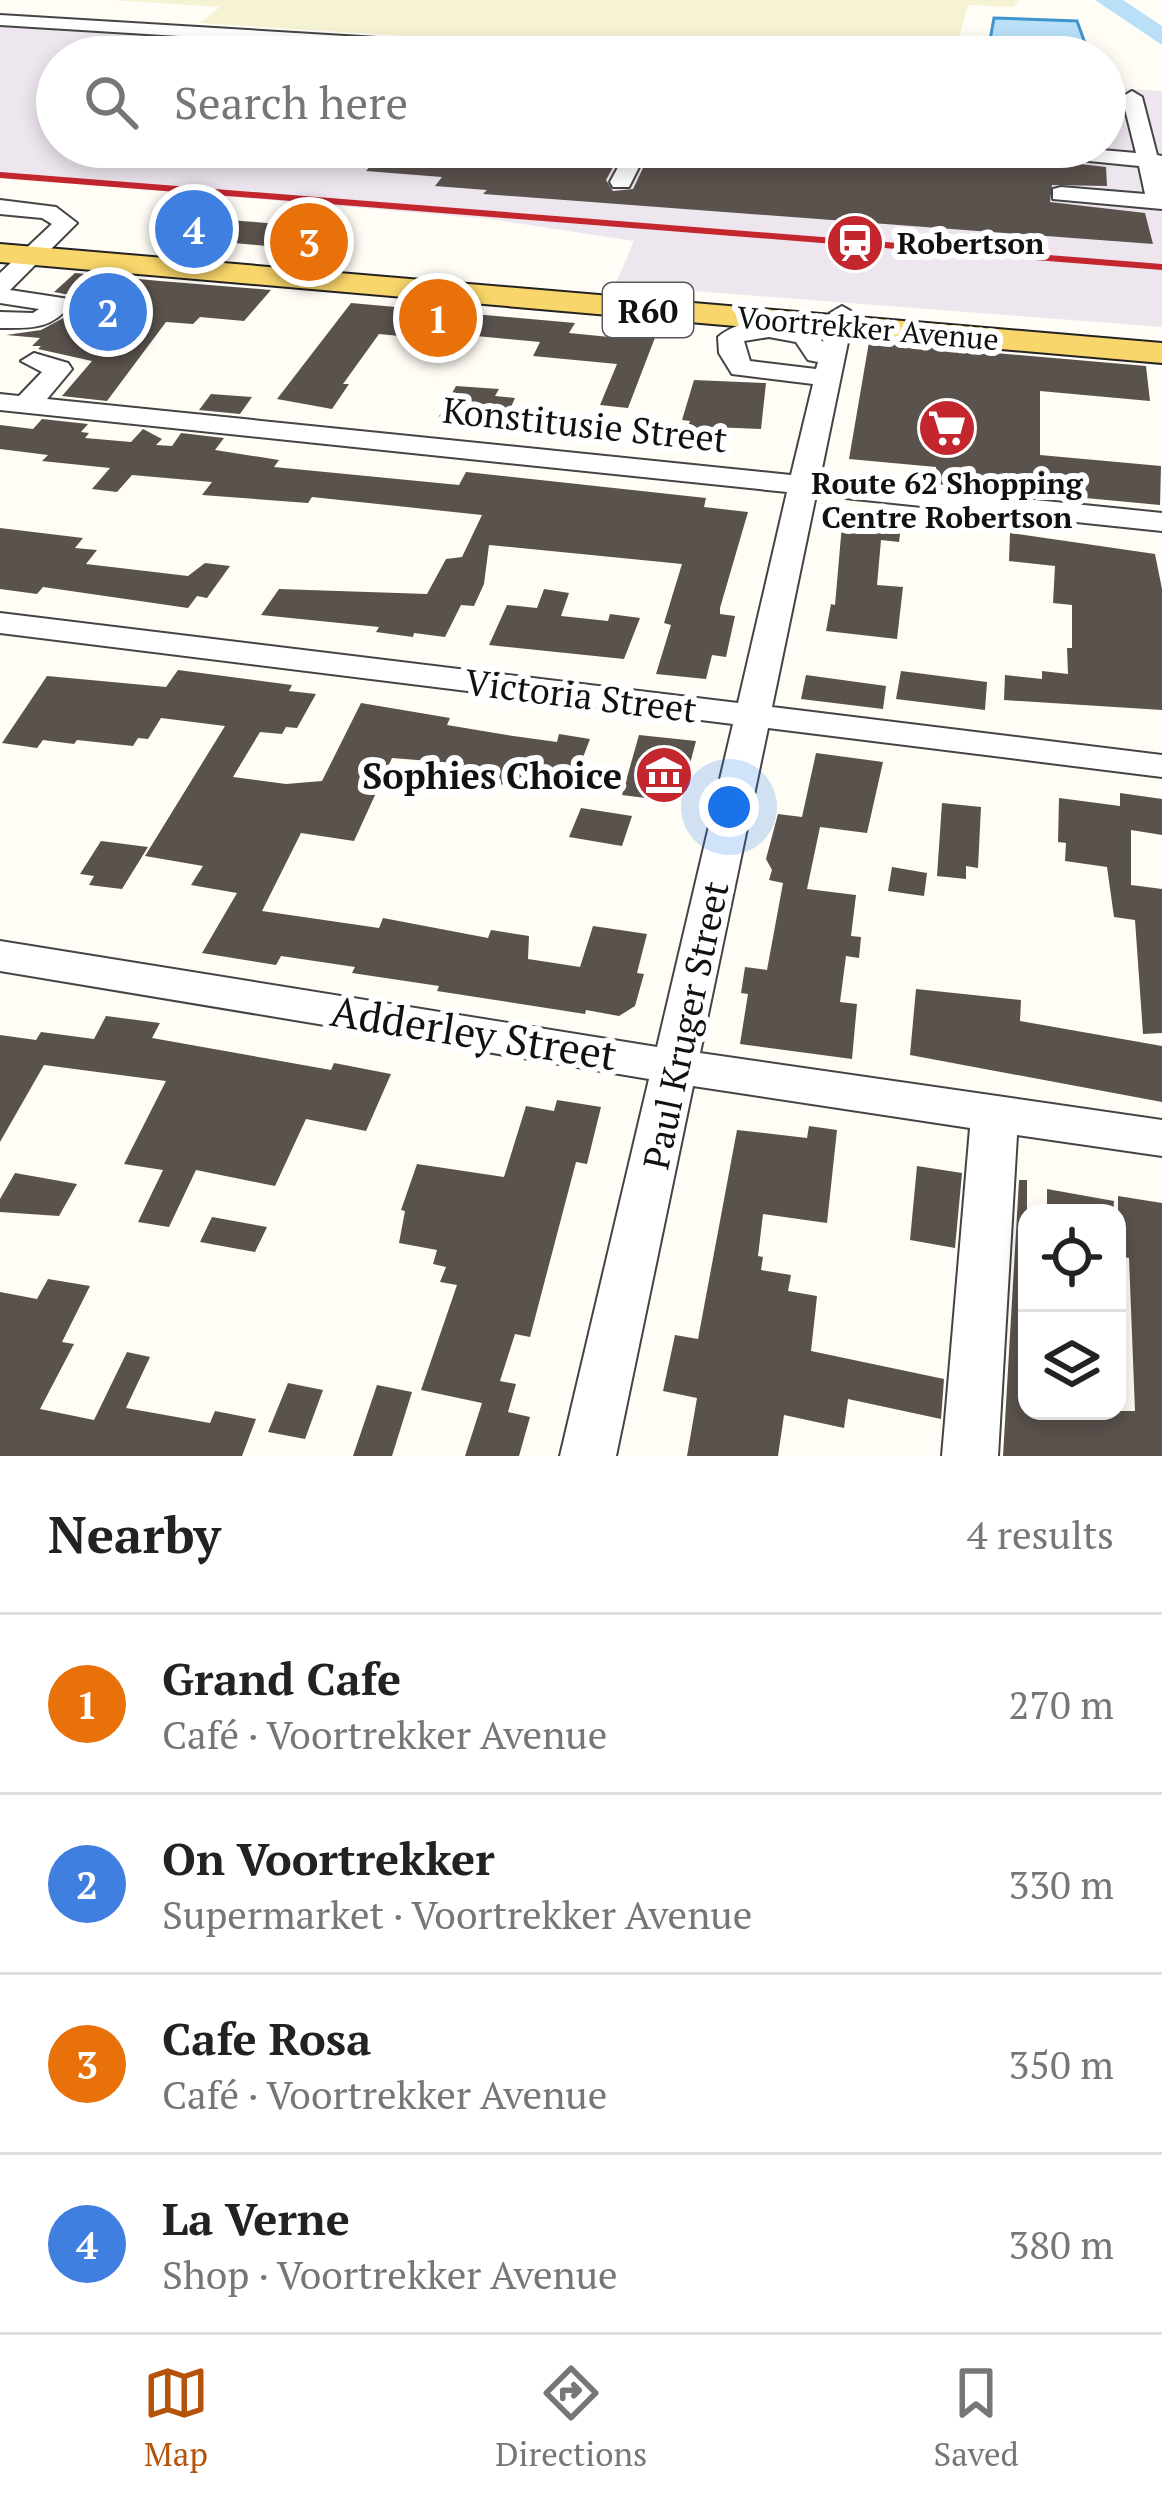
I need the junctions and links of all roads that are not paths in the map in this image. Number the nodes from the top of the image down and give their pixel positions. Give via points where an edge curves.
1 (0, 20) edge
2 (282, 36) edge
3 (1162, 102) edge
4 (1126, 103) edge
5 (1134, 107) junction
6 (1162, 121) edge
7 (1154, 161) edge
8 (628, 168) edge
9 (621, 182) dead end
10 (1061, 194) dead end
11 (1160, 202) edge
12 (0, 207) edge
13 (0, 240) edge
14 (41, 249) junction
15 (0, 253) edge
16 (0, 286) edge
17 (0, 296) edge
18 (0, 320) edge
19 (1162, 339) edge
20 (835, 343) junction
21 (1162, 353) edge
22 (34, 361) dead end
23 (13, 404) edge
24 (801, 484) junction
25 (1162, 522) edge
26 (0, 623) edge
27 (753, 715) junction
28 (1162, 766) edge
29 (0, 956) edge
30 (676, 1066) junction
31 (995, 1111) junction
32 (1162, 1138) edge
33 (588, 1456) edge
34 (970, 1456) edge

1 - 2 street
3 - 5 street
4 - 5 street
5 - 6 street
5 - 7 street
7 - 11 street
8 - 9 street
10 - 11 street
12 - 14 street via 60,215 66,223
13 - 14 main road, Voortrekker Avenue / R60
14 - 15 main road, Voortrekker Avenue / R60
14 - 16 street
14 - 20 main road, Voortrekker Avenue / R60
17 - 18 street via 59,304 39,321
19 - 20 main road, Voortrekker Avenue / R60
20 - 21 main road, Voortrekker Avenue / R60
20 - 24 street, Paul Kruger Street
22 - 23 street via 59,369
23 - 24 street, Konstitusie Street
24 - 25 street, Konstitusie Street
24 - 27 street, Paul Kruger Street
26 - 27 street, Victoria Street
27 - 28 street, Victoria Street
27 - 30 street, Paul Kruger Street
29 - 30 street, Adderley Street
30 - 31 street, Adderley Street
30 - 33 street, Paul Kruger Street
31 - 32 street, Adderley Street
31 - 34 street

